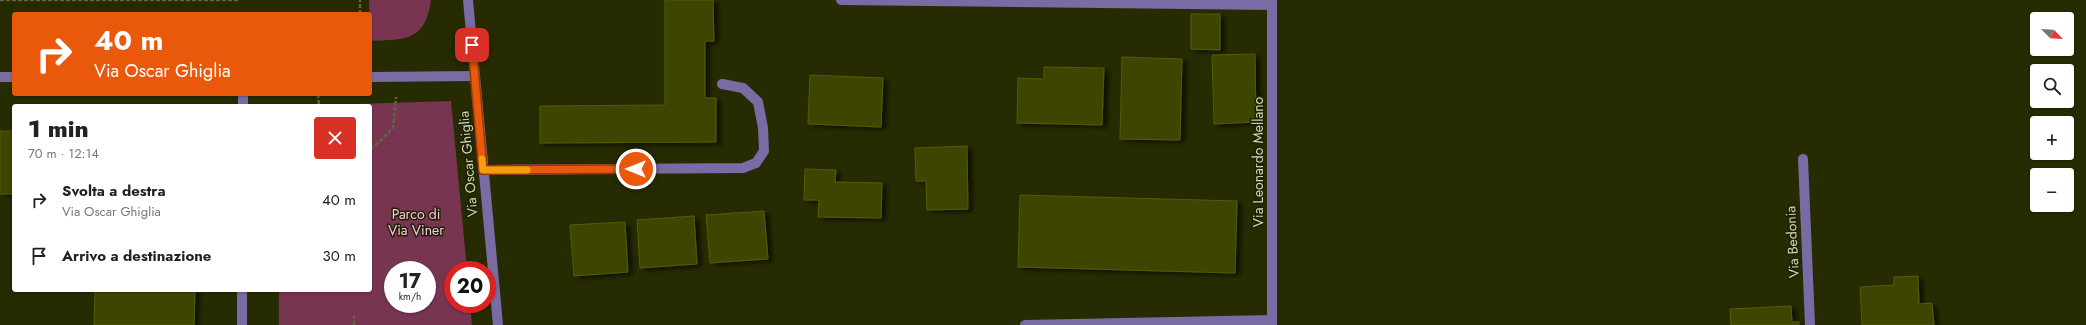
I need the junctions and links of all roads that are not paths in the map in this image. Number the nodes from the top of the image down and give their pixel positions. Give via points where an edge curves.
1 (468, 0) edge
2 (841, 0) edge
3 (1272, 2) edge
4 (474, 76) junction
5 (0, 77) edge
6 (12, 77) edge
7 (372, 77) edge
8 (722, 84) dead end
9 (1802, 159) dead end
10 (483, 170) junction
11 (242, 292) edge
12 (1272, 323) edge
13 (242, 325) edge
14 (498, 325) edge
15 (1025, 325) edge
16 (1810, 325) edge

1 - 4 street, Via Oscar Ghiglia
2 - 3 street
3 - 12 street, Via Leonardo Mellano
4 - 7 street
4 - 10 street, Via Oscar Ghiglia
5 - 6 street
8 - 10 street via 744,88 758,102 764,151 756,163 743,168
9 - 16 street, Via Bedonia
10 - 14 street, Via Oscar Ghiglia
11 - 13 street
12 - 15 street

